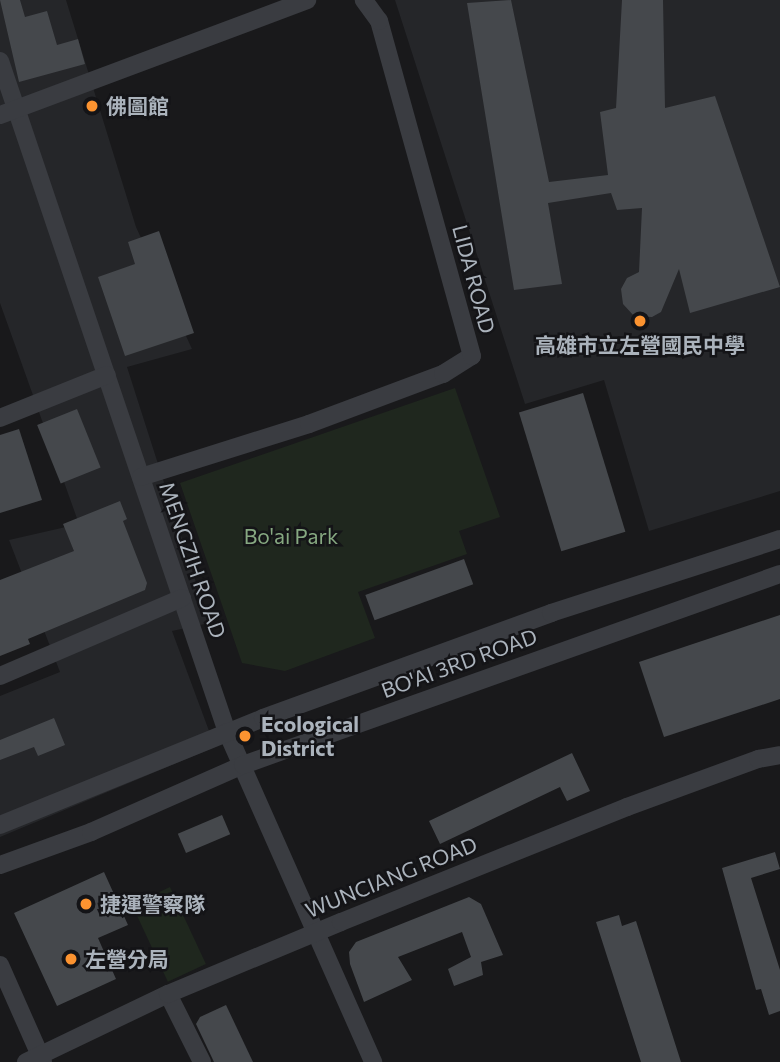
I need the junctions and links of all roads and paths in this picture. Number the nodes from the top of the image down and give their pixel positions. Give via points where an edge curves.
1 (307, 0) edge
2 (364, 0) edge
3 (0, 61) edge
4 (8, 112) edge
5 (107, 375) junction
6 (0, 418) edge
7 (141, 477) junction
8 (780, 539) edge
9 (780, 574) edge
10 (182, 598) junction
11 (0, 676) edge
12 (228, 732) junction
13 (780, 755) edge
14 (243, 765) junction
15 (0, 825) edge
16 (0, 865) edge
17 (313, 933) junction
18 (0, 965) edge
19 (168, 994) junction
20 (37, 1060) edge
21 (202, 1062) edge
22 (373, 1062) edge

1 - 4 street
2 - 7 street, LIDA ROAD via 379,21 472,356 443,374 309,424
3 - 4 street, MENGZIH ROAD
4 - 5 street, MENGZIH ROAD
5 - 6 street
5 - 7 street, MENGZIH ROAD
7 - 10 street, MENGZIH ROAD
8 - 12 street, BO'AI 3RD ROAD via 551,613
9 - 14 street, BO'AI 3RD ROAD
10 - 11 street
10 - 12 street, MENGZIH ROAD
12 - 14 street, MENGZIH ROAD
12 - 15 street, BO'AI 3RD ROAD
13 - 17 street, WUNCIANG ROAD via 639,803
14 - 16 street, BO'AI 3RD ROAD via 91,832
14 - 17 street, MENGZIH ROAD
17 - 19 street, WUNCIANG ROAD
17 - 22 street, MENGZIH ROAD
18 - 20 street
19 - 20 street, WUNCIANG ROAD
19 - 21 street

